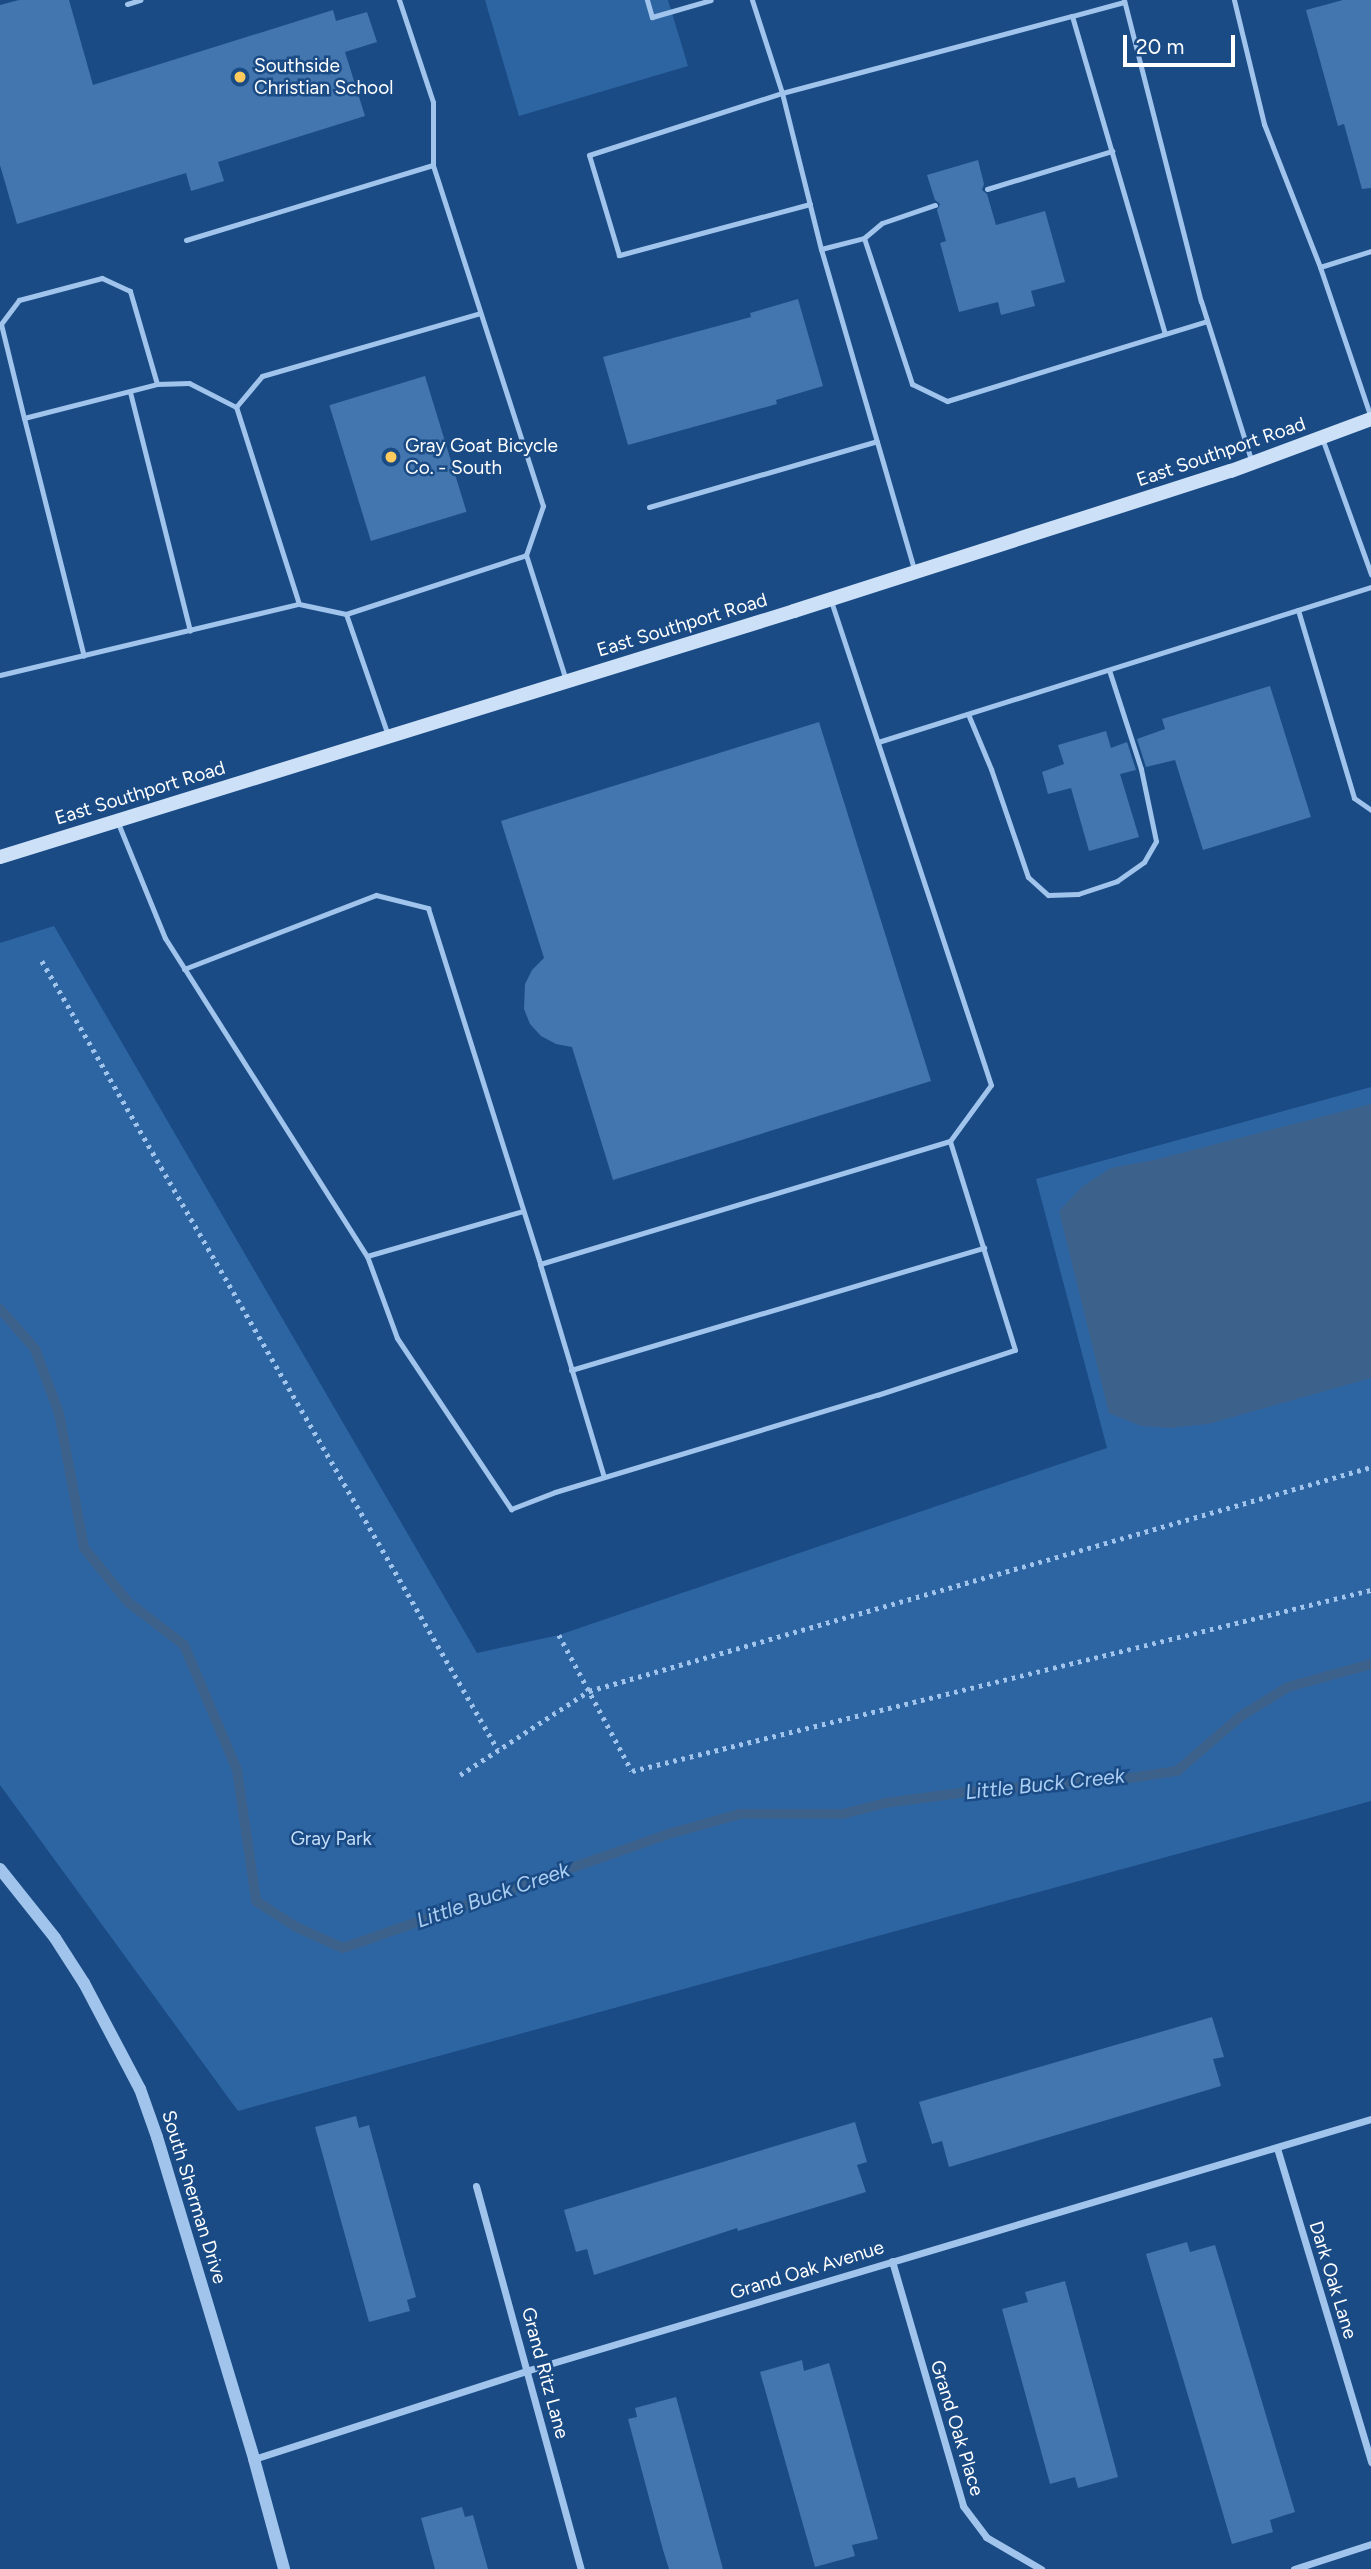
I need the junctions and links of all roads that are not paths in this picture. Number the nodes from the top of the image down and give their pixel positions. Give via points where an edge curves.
1 (140, 0) edge
2 (399, 0) edge
3 (647, 0) edge
4 (711, 0) edge
5 (752, 0) edge
6 (1234, 0) edge
7 (1124, 1) edge
8 (127, 4) dead end
9 (1072, 16) junction
10 (782, 93) junction
11 (1112, 151) junction
12 (433, 165) junction
13 (987, 190) dead end
14 (810, 204) junction
15 (935, 205) dead end
16 (864, 238) junction
17 (186, 240) dead end
18 (821, 249) junction
19 (1371, 251) edge
20 (1320, 267) junction
21 (480, 313) junction
22 (1207, 321) junction
23 (1165, 334) junction
24 (157, 384) junction
25 (130, 392) junction
26 (236, 407) junction
27 (24, 418) junction
28 (1371, 419) edge
29 (1322, 438) junction
30 (877, 441) junction
31 (1252, 463) junction
32 (649, 507) dead end
33 (526, 555) junction
34 (915, 572) junction
35 (1371, 574) edge
36 (1371, 587) edge
37 (831, 599) junction
38 (299, 604) junction
39 (1298, 610) junction
40 (346, 614) junction
41 (190, 631) junction
42 (84, 656) junction
43 (1109, 670) junction
44 (0, 675) edge
45 (566, 680) junction
46 (968, 714) junction
47 (388, 735) junction
48 (878, 742) junction
49 (1371, 810) edge
50 (117, 820) junction
51 (0, 857) edge
52 (184, 969) junction
53 (950, 1141) junction
54 (523, 1211) junction
55 (984, 1248) junction
56 (367, 1256) junction
57 (540, 1264) junction
58 (571, 1370) junction
59 (604, 1477) junction
60 (0, 1868) edge
61 (1371, 2119) edge
62 (1277, 2148) junction
63 (476, 2186) dead end
64 (892, 2261) junction
65 (528, 2370) junction
66 (254, 2459) junction
67 (1371, 2462) edge
68 (1371, 2544) edge
69 (284, 2569) edge
70 (581, 2569) edge
71 (1041, 2569) edge
72 (1294, 2569) edge

1 - 8 lane
2 - 12 lane via 433,102
3 - 4 lane via 652,17
5 - 10 lane
6 - 20 lane via 1264,124
7 - 9 lane
7 - 22 lane
9 - 10 lane
9 - 11 lane
10 - 14 lane
10 - 14 lane via 589,155 619,255
11 - 13 lane
11 - 23 lane
12 - 17 lane
12 - 21 lane
14 - 18 lane
15 - 16 lane via 882,223
16 - 18 lane
16 - 23 lane via 912,384 947,401
18 - 30 lane
19 - 20 lane
20 - 28 lane
21 - 26 lane via 262,376
21 - 33 lane via 543,506
22 - 23 lane
22 - 31 lane
24 - 25 lane
24 - 26 lane via 189,383
24 - 27 lane via 130,291 102,278 19,300 1,324
25 - 27 lane
25 - 41 lane
26 - 38 lane
27 - 42 lane
28 - 29 main road, East Southport Road
29 - 31 main road, East Southport Road
29 - 35 lane
30 - 32 lane
30 - 34 lane
31 - 34 main road, East Southport Road
33 - 40 lane
33 - 45 lane
34 - 37 main road, East Southport Road
36 - 39 lane
37 - 45 main road, East Southport Road
37 - 48 lane
38 - 40 lane
38 - 41 lane
39 - 43 lane
39 - 49 lane via 1354,798
40 - 47 lane
41 - 42 lane
42 - 44 lane
43 - 46 lane
43 - 46 lane via 1141,769 1156,841 1144,862 1117,881 1091,890 1048,895 1028,877
45 - 47 main road, East Southport Road
46 - 48 lane
47 - 50 main road, East Southport Road
48 - 53 lane via 991,1085
50 - 51 main road, East Southport Road
50 - 52 lane via 165,939
52 - 54 lane via 376,895 428,908
52 - 56 lane
53 - 55 lane
53 - 57 lane
54 - 56 lane
54 - 57 lane
55 - 58 lane
55 - 59 lane via 1015,1350
56 - 59 lane via 397,1338 511,1509
57 - 58 lane
58 - 59 lane
60 - 66 street, South Sherman Drive via 84,1983 139,2090
61 - 62 street, Grand Oak Avenue
62 - 64 street, Grand Oak Avenue
62 - 67 street, Dark Oak Lane
63 - 65 street, Grand Ritz Lane
64 - 65 street, Grand Oak Avenue
64 - 71 street, Grand Oak Place via 963,2506 986,2537
65 - 66 street, Grand Oak Avenue
65 - 70 street, Grand Ritz Lane
66 - 69 street, South Sherman Drive
68 - 72 street

